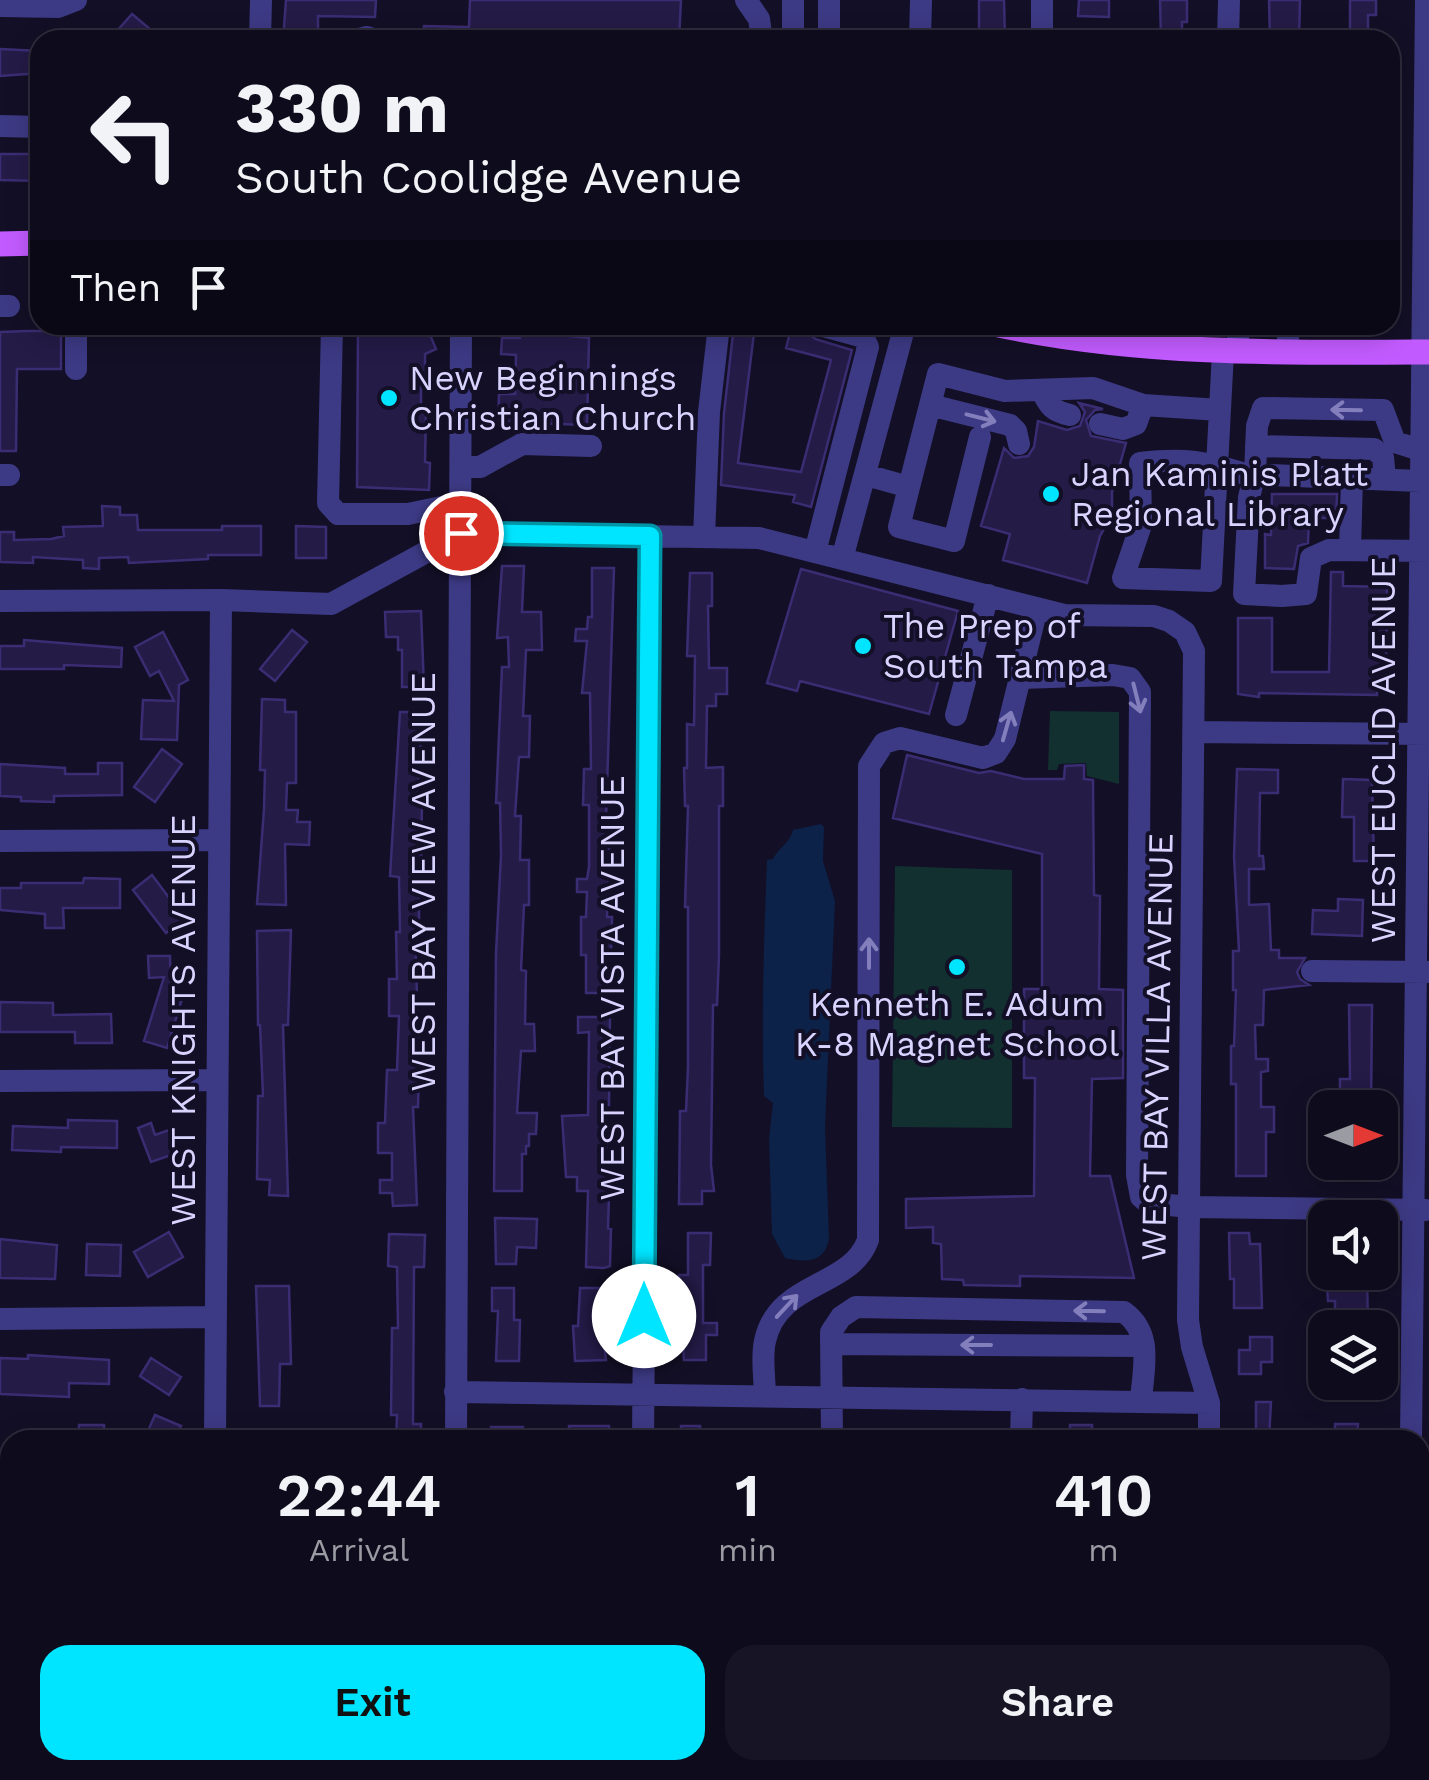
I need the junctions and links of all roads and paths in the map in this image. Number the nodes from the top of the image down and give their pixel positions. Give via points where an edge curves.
1 (76, 0) edge
2 (746, 0) edge
3 (793, 0) edge
4 (830, 0) edge
5 (920, 0) edge
6 (1042, 0) edge
7 (1228, 0) edge
8 (1426, 0) edge
9 (260, 2) edge
10 (0, 6) edge
11 (260, 30) edge
12 (761, 30) edge
13 (793, 30) edge
14 (829, 30) edge
15 (920, 30) edge
16 (1042, 30) edge
17 (1228, 30) edge
18 (0, 126) edge
19 (30, 127) edge
20 (0, 244) edge
21 (30, 244) edge
22 (76, 335) edge
23 (332, 335) edge
24 (461, 335) edge
25 (717, 335) edge
26 (856, 335) edge
27 (900, 335) edge
28 (1057, 335) edge
29 (1236, 335) edge
30 (1289, 335) edge
31 (1183, 338) edge
32 (1230, 352) junction
33 (1425, 352) edge
34 (1288, 353) junction
35 (76, 369) dead end
36 (1042, 390) junction
37 (930, 405) junction
38 (1143, 405) junction
39 (1220, 410) junction
40 (1070, 415) dead end
41 (1100, 424) dead end
42 (980, 437) dead end
43 (1019, 444) dead end
44 (592, 446) dead end
45 (1256, 446) junction
46 (1423, 447) edge
47 (1218, 465) junction
48 (461, 468) junction
49 (1255, 474) junction
50 (866, 476) junction
51 (1352, 478) junction
52 (1385, 479) junction
53 (1420, 481) junction
54 (910, 487) junction
55 (461, 503) junction
56 (461, 533) junction
57 (650, 536) junction
58 (704, 537) junction
59 (1340, 550) junction
60 (1424, 551) edge
61 (814, 552) junction
62 (842, 560) junction
63 (988, 596) junction
64 (0, 600) edge
65 (220, 600) junction
66 (1037, 608) junction
67 (1020, 678) junction
68 (956, 715) dead end
69 (1195, 732) junction
70 (1424, 734) edge
71 (219, 840) junction
72 (0, 841) edge
73 (1312, 971) dead end
74 (1423, 972) edge
75 (218, 1080) junction
76 (0, 1081) edge
77 (1190, 1208) junction
78 (1421, 1210) edge
79 (216, 1316) junction
80 (0, 1319) edge
81 (831, 1344) junction
82 (1144, 1346) junction
83 (454, 1392) junction
84 (644, 1394) junction
85 (765, 1396) junction
86 (832, 1397) junction
87 (1022, 1399) junction
88 (1141, 1402) junction
89 (1209, 1403) junction
90 (215, 1430) edge
91 (456, 1430) edge
92 (643, 1430) edge
93 (832, 1430) edge
94 (1022, 1430) edge
95 (1209, 1430) edge
96 (1412, 1430) edge

1 - 10 street via 58,7
2 - 12 street
3 - 13 street
4 - 14 street
5 - 15 street
6 - 16 street
7 - 17 street
8 - 33 street, WEST EUCLID AVENUE
9 - 11 street
18 - 19 street
20 - 21 main road
22 - 35 street
23 - 55 street via 328,503 338,514 408,514
24 - 48 street, WEST BAY VIEW AVENUE
25 - 58 street
26 - 61 street via 868,348
27 - 50 street
28 - 31 main road via 1097,342
29 - 32 street
30 - 34 street
31 - 32 main road
32 - 34 main road
32 - 39 street
33 - 34 main road
33 - 46 street, WEST EUCLID AVENUE
36 - 37 street via 1005,391 938,374
36 - 38 street via 1093,388
36 - 40 street via 1056,412
37 -> 43 street via 1010,425
37 - 54 street
38 - 39 street
38 - 41 street via 1136,424
39 - 47 street
42 - 54 street via 954,541 899,527
44 - 48 street via 522,444 480,466
46 -> 45 street via 1395,442 1383,410 1263,408
45 - 49 street
45 - 52 street via 1374,449 1383,457
46 - 53 street, WEST EUCLID AVENUE
47 - 47 street via 1211,581 1123,578 1141,525 1140,463 1184,458
47 - 49 street
48 - 55 street, WEST BAY VIEW AVENUE
49 - 51 street
49 - 59 street via 1244,594 1306,594 1311,558
50 - 54 street
50 - 62 street
51 - 52 street
51 - 59 street
52 - 53 street
53 - 60 street, WEST EUCLID AVENUE
55 - 56 street, WEST BAY VIEW AVENUE
56 - 57 street
56 - 65 street via 331,604
56 - 83 street, WEST BAY VIEW AVENUE
57 - 58 street
57 - 84 street, WEST BAY VISTA AVENUE
58 - 61 street via 759,538
59 - 60 street
60 - 70 street, WEST EUCLID AVENUE
61 - 62 street
62 - 63 street
63 - 66 street
63 - 68 street
64 - 65 street
65 - 71 street, WEST KNIGHTS AVENUE
66 - 67 street
66 - 69 street, WEST BAY VILLA AVENUE via 1154,616 1186,632 1194,651
67 -> 77 street via 1112,674 1130,678 1140,692 1137,1175 1148,1203
85 -> 67 street via 765,1341 778,1310 852,1264 868,1240 869,766 884,743 900,738 983,758 996,753
69 - 70 street
69 - 77 street, WEST BAY VILLA AVENUE
70 - 74 street, WEST EUCLID AVENUE
71 - 72 street
71 - 75 street, WEST KNIGHTS AVENUE
73 - 74 street
74 - 78 street, WEST EUCLID AVENUE
75 - 76 street
75 - 79 street, WEST KNIGHTS AVENUE
77 - 78 street
77 - 89 street, WEST BAY VILLA AVENUE via 1188,1320
78 - 96 street, WEST EUCLID AVENUE
79 - 80 street
79 - 90 street, WEST KNIGHTS AVENUE
82 -> 81 street
82 -> 81 street via 1137,1322 1124,1312 856,1307 841,1317
81 - 86 street
82 - 88 street
83 - 84 street
83 - 91 street, WEST BAY VIEW AVENUE
84 - 85 street
84 - 92 street, WEST BAY VISTA AVENUE
85 - 86 street
86 - 87 street
86 - 93 street
87 - 88 street
87 - 94 street
88 - 89 street
89 - 95 street, WEST BAY VILLA AVENUE

